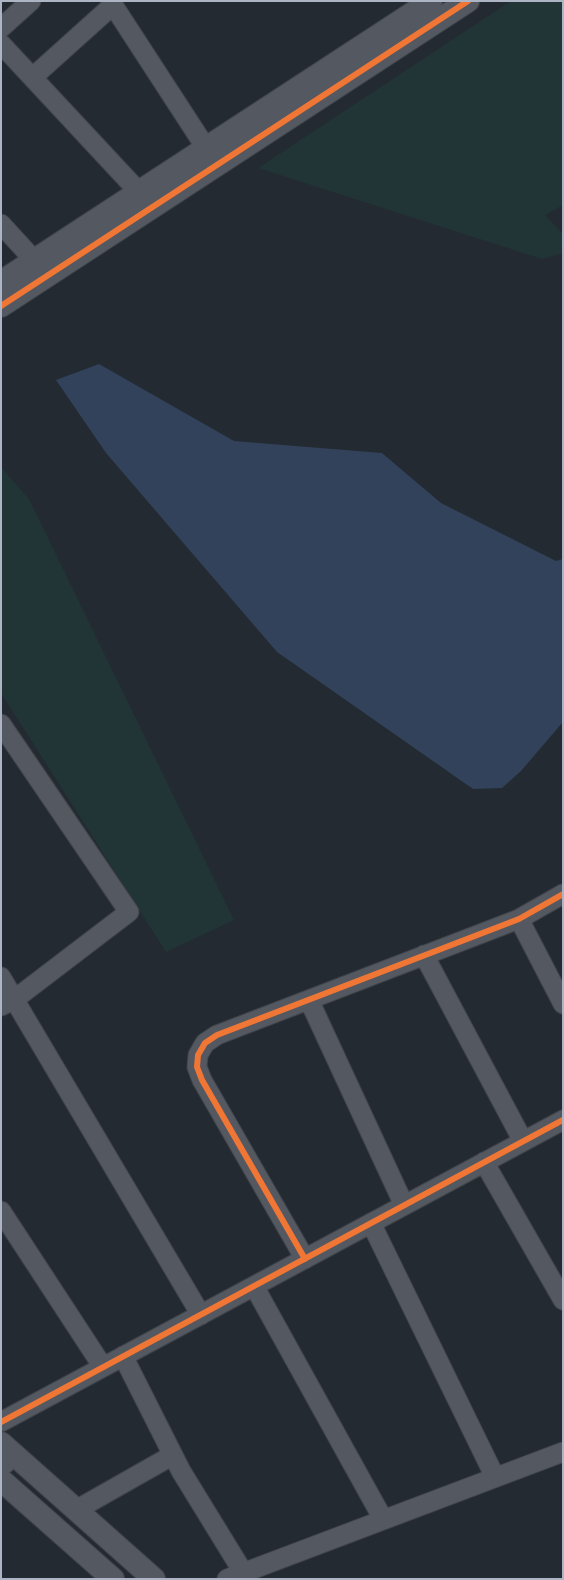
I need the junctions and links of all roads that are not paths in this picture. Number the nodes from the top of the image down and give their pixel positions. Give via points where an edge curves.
1 (31, 1) edge
2 (430, 1) edge
3 (468, 1) edge
4 (1, 28) edge
5 (1, 44) edge
6 (33, 77) junction
7 (206, 148) junction
8 (139, 192) junction
9 (1, 224) edge
10 (34, 260) junction
11 (1, 282) edge
12 (1, 306) edge
13 (1, 724) edge
14 (563, 894) edge
15 (519, 919) junction
16 (424, 955) junction
17 (1, 977) edge
18 (309, 1000) junction
19 (8, 1003) edge
20 (563, 1004) edge
21 (563, 1120) edge
22 (523, 1141) junction
23 (484, 1162) junction
24 (404, 1205) junction
25 (1, 1211) edge
26 (371, 1223) junction
27 (305, 1259) junction
28 (254, 1286) junction
29 (563, 1300) edge
30 (201, 1315) junction
31 (123, 1356) junction
32 (103, 1367) junction
33 (1, 1422) edge
34 (563, 1452) edge
35 (6, 1455) edge
36 (173, 1455) junction
37 (495, 1477) junction
38 (1, 1480) edge
39 (76, 1510) junction
40 (383, 1519) junction
41 (235, 1575) edge
42 (113, 1579) edge
43 (154, 1579) edge

1 - 4 street
2 - 7 street
3 - 12 street
5 - 6 street
6 - 7 street via 113,5
6 - 8 street
7 - 8 street
8 - 10 street
9 - 10 street
10 - 11 street
13 - 19 street via 129,912
14 - 15 street
15 - 16 street
15 - 20 street
16 - 18 street
16 - 22 street
17 - 19 street
18 - 24 street
18 - 27 street via 217,1035 206,1043 198,1055 197,1067 202,1080
19 - 30 street
21 - 22 street
22 - 23 street
23 - 24 street
23 - 29 street
24 - 26 street
25 - 32 street
26 - 27 street
26 - 37 street
27 - 28 street
28 - 30 street
28 - 40 street
30 - 31 street
31 - 32 street
31 - 36 street
32 - 33 street
34 - 37 street
35 - 39 street
36 - 39 street
36 - 41 street
37 - 40 street
38 - 42 street
39 - 43 street
40 - 41 street

